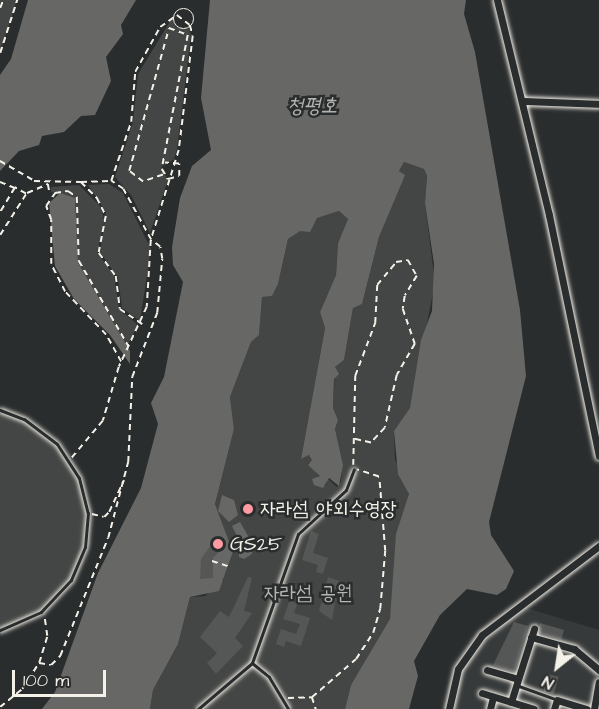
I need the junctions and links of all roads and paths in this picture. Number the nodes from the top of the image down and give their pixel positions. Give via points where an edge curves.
1 (3, 0) edge
2 (17, 0) edge
3 (497, 0) edge
4 (0, 8) edge
5 (175, 16) junction
6 (164, 23) junction
7 (191, 27) junction
8 (168, 29) junction
9 (0, 53) edge
10 (522, 100) junction
11 (599, 104) edge
12 (0, 161) edge
13 (176, 162) junction
14 (165, 164) junction
15 (163, 175) junction
16 (171, 180) junction
17 (111, 181) junction
18 (0, 182) edge
19 (81, 182) junction
20 (48, 184) junction
21 (15, 189) junction
22 (26, 194) junction
23 (51, 196) junction
24 (0, 213) edge
25 (0, 235) edge
26 (151, 240) junction
27 (142, 324) junction
28 (129, 349) junction
29 (121, 362) junction
30 (0, 410) edge
31 (354, 439) junction
32 (599, 456) edge
33 (70, 460) junction
34 (354, 469) junction
35 (124, 479) junction
36 (88, 513) junction
37 (599, 546) edge
38 (212, 561) dead end
39 (231, 567) dead end
40 (41, 612) junction
41 (0, 630) edge
42 (39, 663) junction
43 (252, 663) junction
44 (487, 670) dead end
45 (599, 670) edge
46 (517, 682) junction
47 (599, 682) edge
48 (482, 693) dead end
49 (494, 697) junction
50 (312, 698) junction
51 (284, 699) junction
52 (557, 700) junction
53 (511, 702) junction
54 (0, 707) edge
55 (198, 709) edge
56 (288, 709) edge
57 (316, 709) edge
58 (449, 709) edge
59 (490, 709) edge
60 (534, 709) edge
61 (554, 709) edge
62 (587, 709) edge
63 (594, 709) edge

1 - 4 path
2 - 9 path
3 - 10 street
5 - 6 path
5 - 7 path
5 - 7 path via 179,28
5 - 7 path via 182,9 191,12
6 - 8 path
6 - 17 path via 135,72 131,122
7 - 13 path
8 - 14 path via 188,35
8 - 15 path via 129,171 143,182
10 - 11 street
10 - 32 street
12 - 20 path via 12,172
13 - 14 path
13 - 16 path
13 - 16 path via 181,173
14 - 15 path
15 - 16 path
16 - 26 path
17 - 19 path
17 - 26 path via 123,189
18 - 21 path
19 - 20 path
19 - 27 path via 103,208 106,224 99,253 116,276 120,309
20 - 22 path
20 - 23 path
21 - 22 path
21 - 24 path
22 - 25 path
23 - 28 path via 64,191 77,197 79,261
23 - 29 path via 46,206 51,220 50,258 56,278 106,335
26 - 27 path via 153,266
26 - 35 path via 160,247 162,286 157,313 132,377
27 - 28 path
28 - 29 path
29 - 33 path via 103,421 88,445
30 - 33 lane via 42,430
31 - 31 path via 355,376 375,323 378,281 396,262 408,260 417,276 403,306 416,345 397,375 393,409 385,428 371,443
31 - 34 path
33 - 36 lane
34 - 43 lane via 346,490 298,534
34 - 50 path via 370,470 379,477 385,551 380,609 373,633 356,659
35 - 36 path via 110,512 104,517
35 - 42 path via 108,538 60,656 51,666
36 - 40 lane via 85,547 71,580
37 - 58 street via 483,635 458,669
38 - 39 path
40 - 41 lane
40 - 42 path via 47,636
42 - 54 path via 22,689
43 - 51 lane
43 - 55 lane
44 - 46 street
45 - 46 street via 574,649 532,633
46 - 52 lane
46 - 53 street
47 - 63 street
48 - 49 street
49 - 53 street
49 - 59 street
50 - 51 path
50 - 57 path
51 - 56 lane
52 - 61 street
52 - 62 street
53 - 60 street

